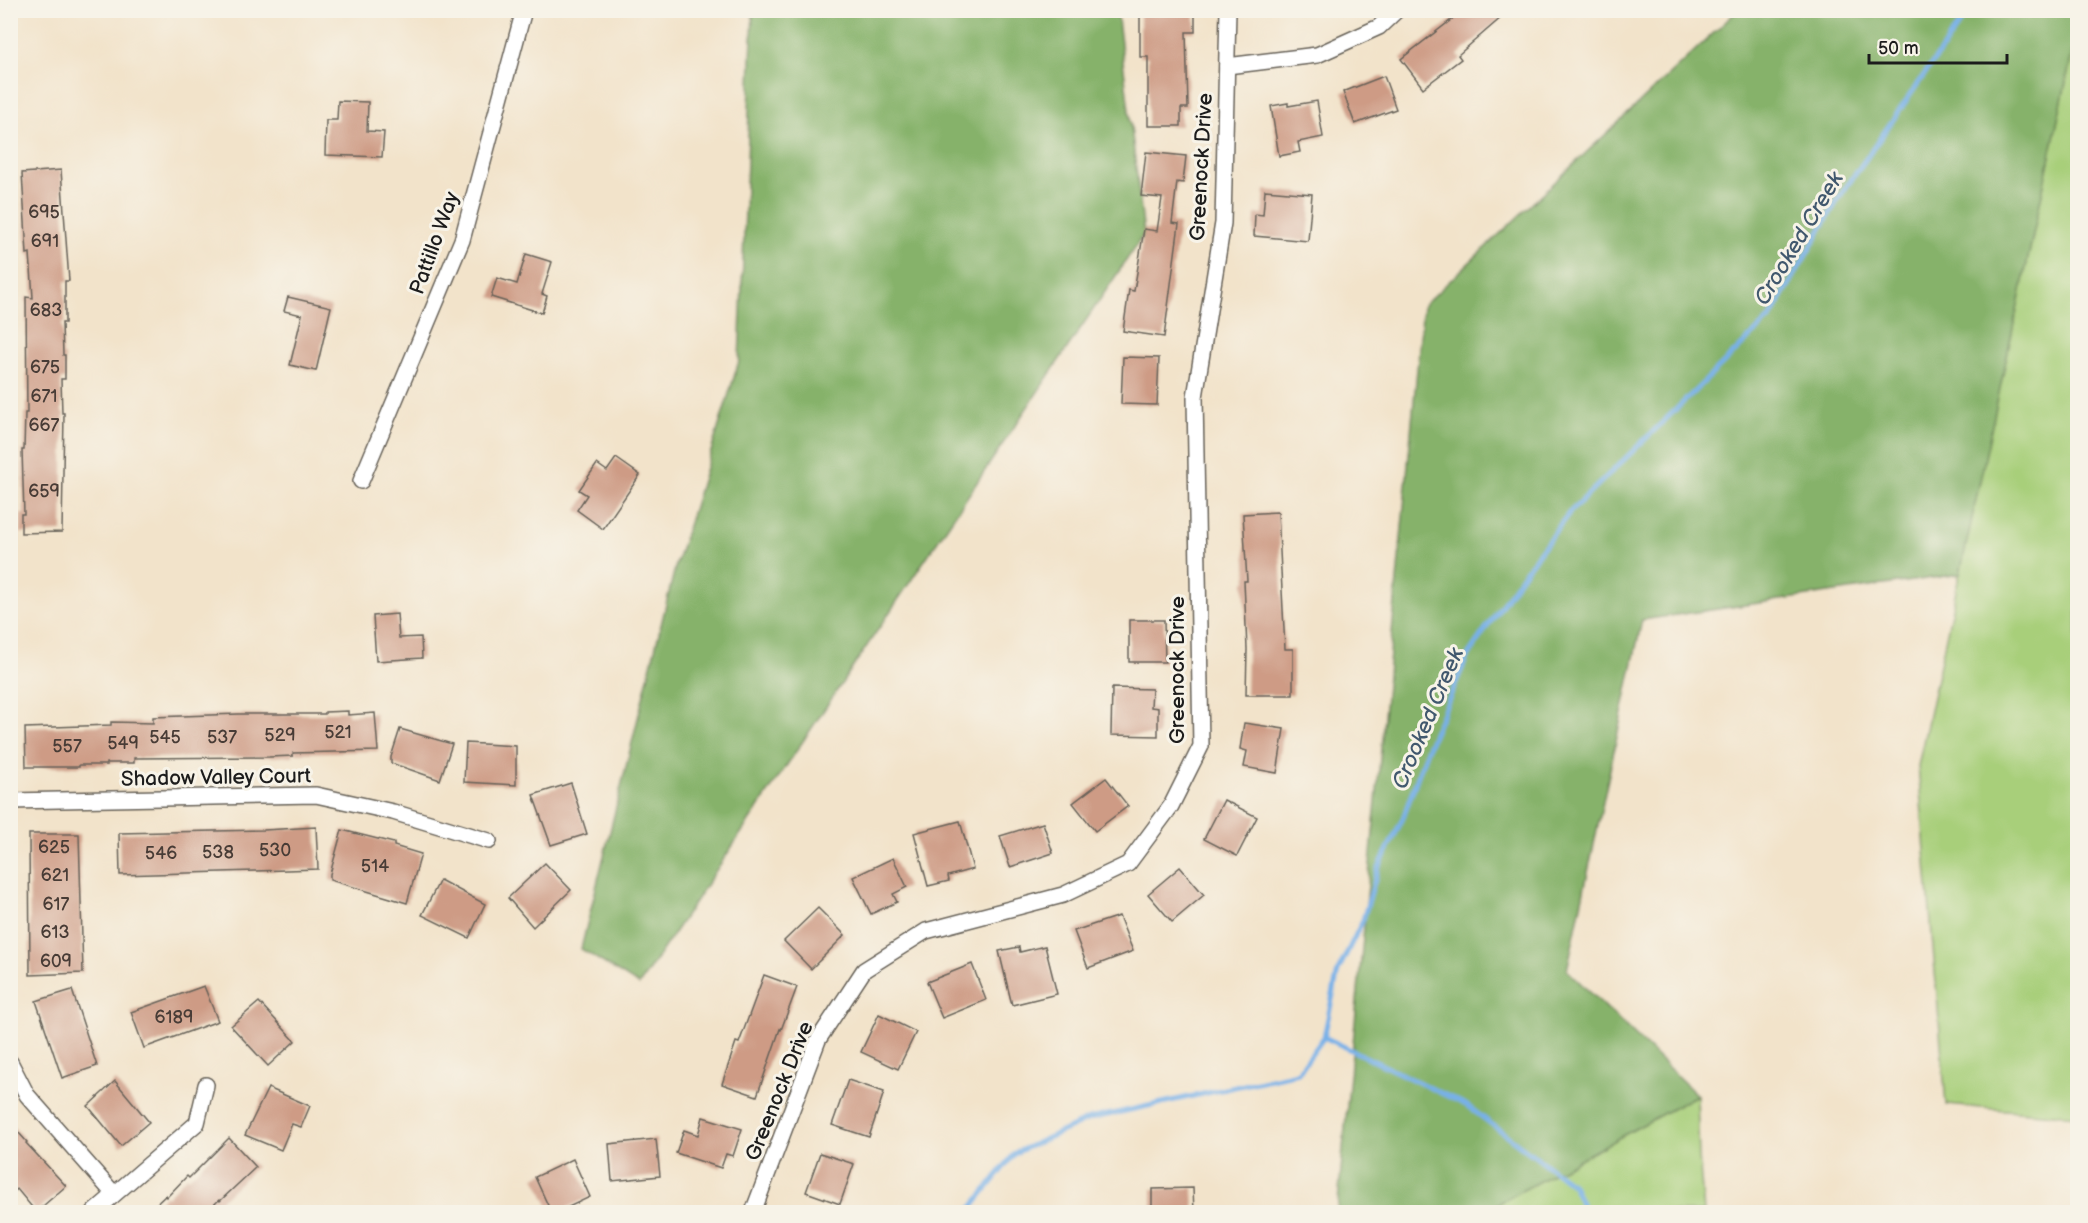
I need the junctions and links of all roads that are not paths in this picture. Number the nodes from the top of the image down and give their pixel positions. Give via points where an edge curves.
1 (524, 10) edge
2 (1228, 10) edge
3 (1397, 10) edge
4 (1227, 66) junction
5 (361, 481) dead end
6 (10, 801) edge
7 (489, 841) dead end
8 (10, 1062) edge
9 (206, 1085) dead end
10 (114, 1194) junction
11 (94, 1212) edge
12 (753, 1212) edge

1 - 5 street, Pattillo Way via 462,240
2 - 4 street, Greenock Drive
3 - 4 street via 1379,27 1317,56
4 - 12 street, Greenock Drive via 1223,223 1195,397 1201,746 1171,806 1128,864 1063,895 926,931 864,970 818,1040
6 - 7 street, Shadow Valley Court via 316,795 393,812
8 - 10 street via 27,1095
9 - 10 street via 197,1123
10 - 11 street

